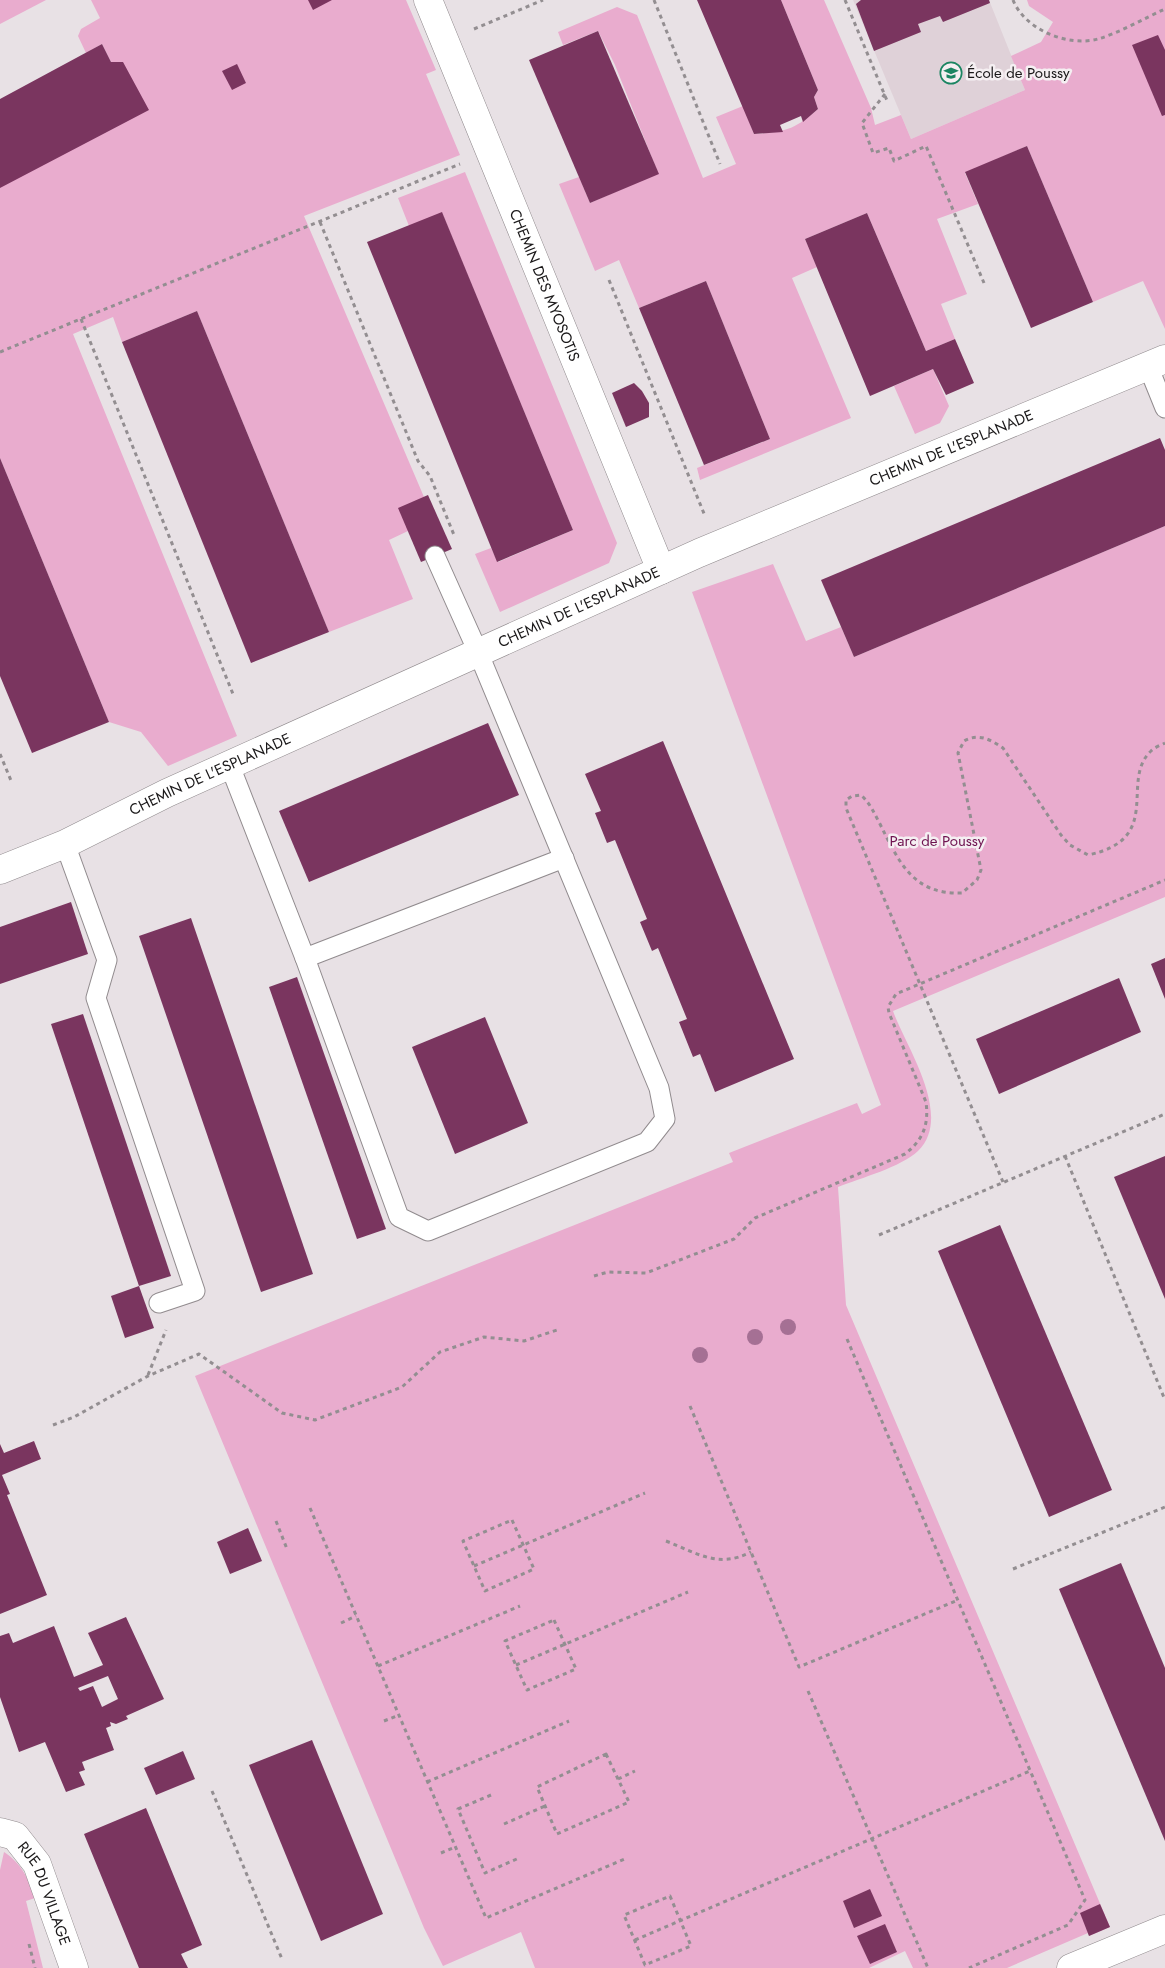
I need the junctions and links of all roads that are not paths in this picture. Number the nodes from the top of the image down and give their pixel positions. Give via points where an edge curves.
1 (428, 0) edge
2 (1156, 363) edge
3 (1165, 408) edge
4 (435, 556) dead end
5 (660, 570) junction
6 (478, 652) junction
7 (230, 766) junction
8 (65, 844) junction
9 (564, 858) junction
10 (0, 870) edge
11 (305, 958) junction
12 (159, 1303) road end
13 (0, 1832) edge
14 (1165, 1929) edge
15 (74, 1968) edge
16 (1070, 1968) edge

1 - 5 street, CHEMIN DES MYOSOTIS
2 - 3 lane
2 - 5 street, CHEMIN DE L'ESPLANADE
4 - 6 lane
5 - 6 street, CHEMIN DE L'ESPLANADE
6 - 7 street, CHEMIN DE L'ESPLANADE
6 - 9 lane
7 - 8 street, CHEMIN DE L'ESPLANADE via 167,793
7 - 11 lane
8 - 10 street, CHEMIN DE L'ESPLANADE
8 - 12 lane via 107,960 96,998 195,1291
9 - 11 lane
9 - 11 lane via 659,1088 665,1119 647,1142 428,1231 399,1217
13 - 15 street, RUE DU VILLAGE via 15,1836 37,1864
14 - 16 street

